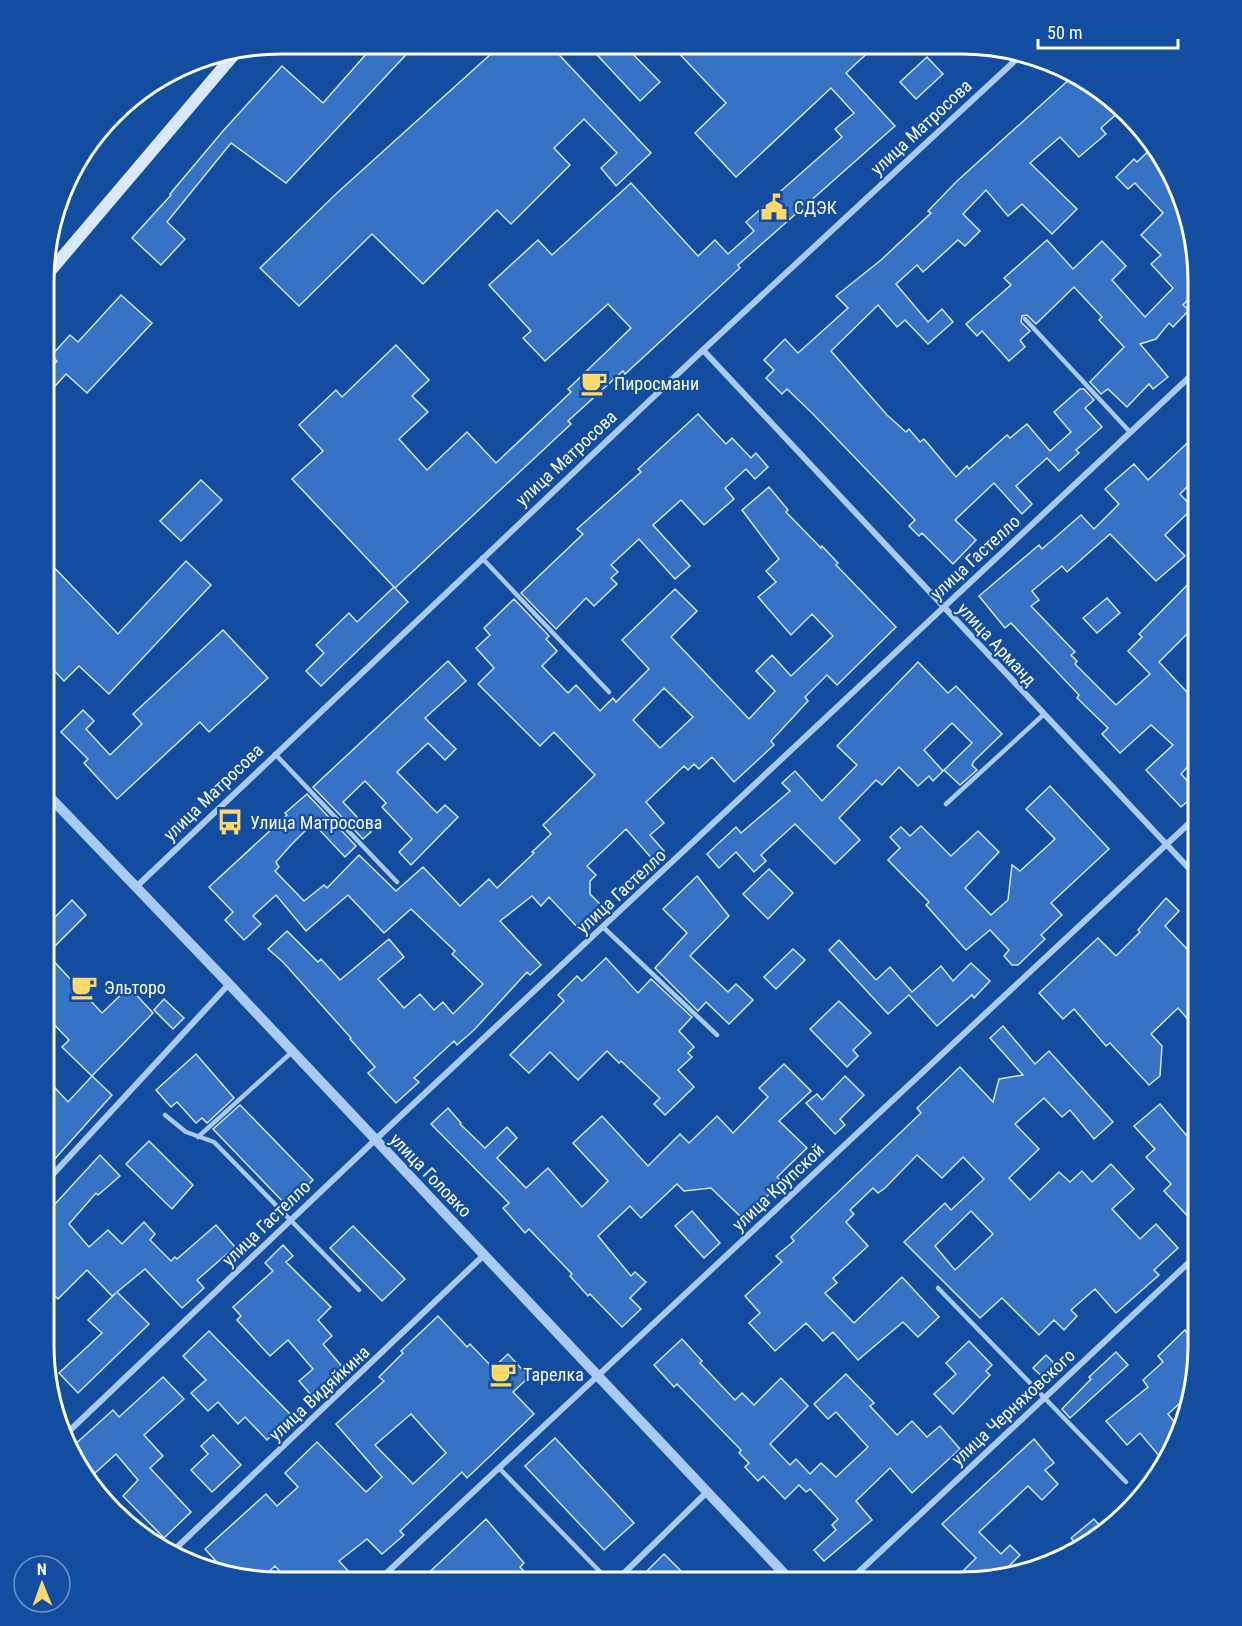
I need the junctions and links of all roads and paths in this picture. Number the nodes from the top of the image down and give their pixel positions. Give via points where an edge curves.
1 (229, 60) edge
2 (1015, 61) edge
3 (54, 267) edge
4 (1025, 319) dead end
5 (703, 350) junction
6 (1188, 378) edge
7 (1130, 432) junction
8 (482, 558) junction
9 (942, 608) junction
10 (609, 692) dead end
11 (1043, 715) junction
12 (275, 754) junction
13 (54, 801) edge
14 (946, 804) dead end
15 (1188, 824) edge
16 (1167, 844) junction
17 (1188, 867) edge
18 (397, 882) dead end
19 (136, 887) junction
20 (604, 928) junction
21 (229, 984) junction
22 (717, 1035) dead end
23 (293, 1052) junction
24 (165, 1115) dead end
25 (198, 1137) junction
26 (375, 1140) junction
27 (54, 1173) edge
28 (290, 1220) junction
29 (484, 1254) junction
30 (1188, 1263) edge
31 (938, 1288) dead end
32 (359, 1290) dead end
33 (597, 1376) junction
34 (1045, 1397) junction
35 (70, 1429) edge
36 (499, 1468) junction
37 (1126, 1482) dead end
38 (707, 1492) junction
39 (177, 1547) edge
40 (388, 1572) edge
41 (601, 1572) edge
42 (625, 1572) edge
43 (783, 1572) edge
44 (859, 1572) edge

1 - 3 main road
2 - 5 street, улица Матросова
4 - 7 lane
5 - 8 street, улица Матросова
5 - 9 street, улица Арманд
6 - 7 street, улица Гастелло
7 - 9 street, улица Гастелло
8 - 10 lane
8 - 12 street, улица Матросова
9 - 11 street, улица Арманд
9 - 20 street, улица Гастелло
11 - 14 lane
11 - 16 street, улица Арманд
12 - 18 lane
12 - 19 street, улица Матросова
13 - 19 street, улица Головко
15 - 16 street, улица Крупской
16 - 17 street, улица Арманд
16 - 33 street, улица Крупской
19 - 21 street, улица Головко
20 - 22 lane
20 - 26 street, улица Гастелло
21 - 23 street, улица Головко
21 - 27 street
23 - 25 lane
23 - 26 street, улица Головко
24 - 25 lane
25 - 28 lane via 214,1142
26 - 28 street, улица Гастелло
26 - 29 street, улица Головко
28 - 32 lane
28 - 35 street, улица Гастелло
29 - 33 street, улица Головко
29 - 39 street, улица Видяйкина
30 - 34 street, улица Черняховского
31 - 34 lane
33 - 36 street, улица Крупской
33 - 38 street, улица Головко
34 - 37 lane
34 - 44 street, улица Черняховского
36 - 40 street, улица Крупской
36 - 41 lane
38 - 42 street
38 - 43 street, улица Головко

